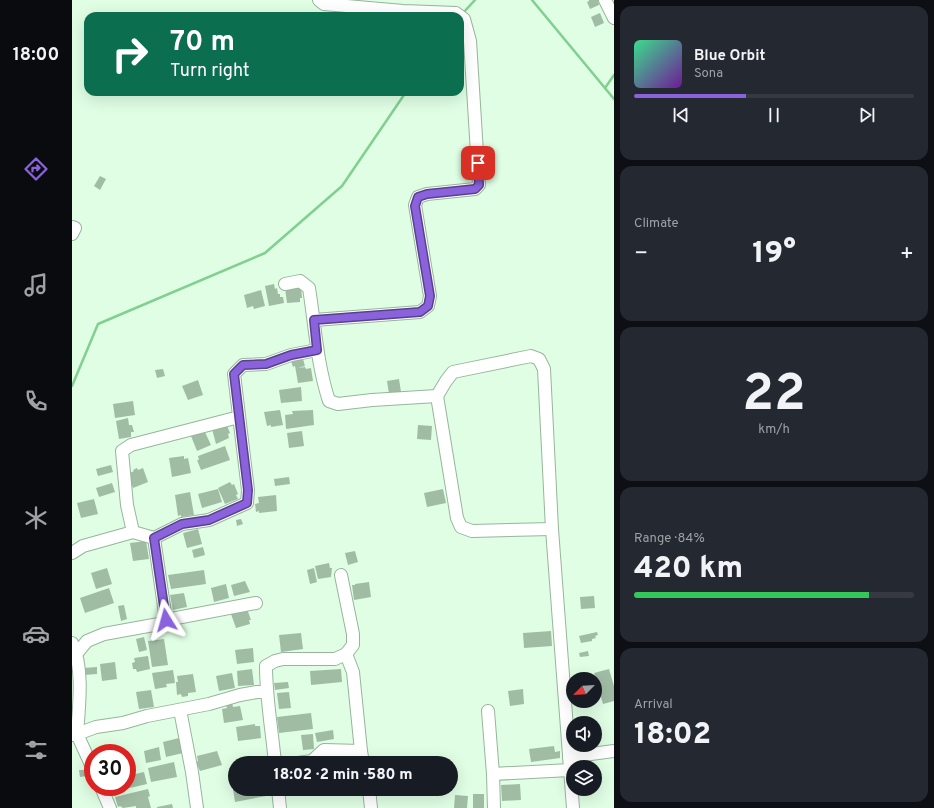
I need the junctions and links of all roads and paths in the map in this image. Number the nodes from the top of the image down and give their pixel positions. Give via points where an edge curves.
1 (319, 0) edge
2 (604, 0) edge
3 (403, 12) edge
4 (614, 18) edge
5 (464, 19) edge
6 (72, 227) edge
7 (72, 234) edge
8 (285, 284) dead end
9 (314, 320) junction
10 (317, 350) junction
11 (437, 396) junction
12 (239, 417) junction
13 (552, 529) junction
14 (133, 532) junction
15 (154, 538) junction
16 (72, 553) edge
17 (341, 575) dead end
18 (256, 603) dead end
19 (166, 620) junction
20 (75, 648) edge
21 (346, 654) junction
22 (266, 692) junction
23 (180, 710) junction
24 (488, 711) dead end
25 (75, 735) edge
26 (614, 750) edge
27 (84, 752) edge
28 (274, 756) edge
29 (317, 756) edge
30 (357, 756) edge
31 (362, 756) edge
32 (569, 757) junction
33 (569, 760) edge
34 (566, 770) edge
35 (493, 774) junction
36 (105, 796) edge
37 (279, 796) edge
38 (370, 796) edge
39 (572, 796) edge
40 (110, 808) edge
41 (197, 808) edge
42 (280, 808) edge
43 (371, 808) edge
44 (494, 808) edge
45 (573, 808) edge

1 - 3 street via 324,4
2 - 4 street
5 - 9 street via 470,41 479,185 475,189 418,197 415,206 430,296 428,306 420,312
6 - 7 street via 75,228
8 - 9 street via 300,281 309,288
9 - 10 street
10 - 11 street via 329,401 338,404
10 - 12 street via 291,355 266,364 243,365 234,374
11 - 13 street via 457,518 461,526 472,531
11 - 13 street via 453,372 531,356 539,359 544,369
12 - 14 street via 130,444 122,451 127,505
12 - 15 street via 248,490 247,503 209,520 182,524
13 - 32 street
14 - 15 street
14 - 16 street via 83,546
15 - 19 street
17 - 21 street via 353,634 353,645
18 - 19 street
19 - 20 street via 159,624 104,634
20 - 25 street via 79,682
21 - 22 street via 335,659 275,661 266,666
21 - 31 street via 353,672
22 - 23 street via 240,695
22 - 28 street
23 - 25 street via 96,727
23 - 41 street
24 - 35 street
25 - 27 street
26 - 32 street
29 - 30 street via 324,750
32 - 33 street
34 - 35 street
35 - 44 street
36 - 40 street
37 - 42 street
38 - 43 street
39 - 45 street

